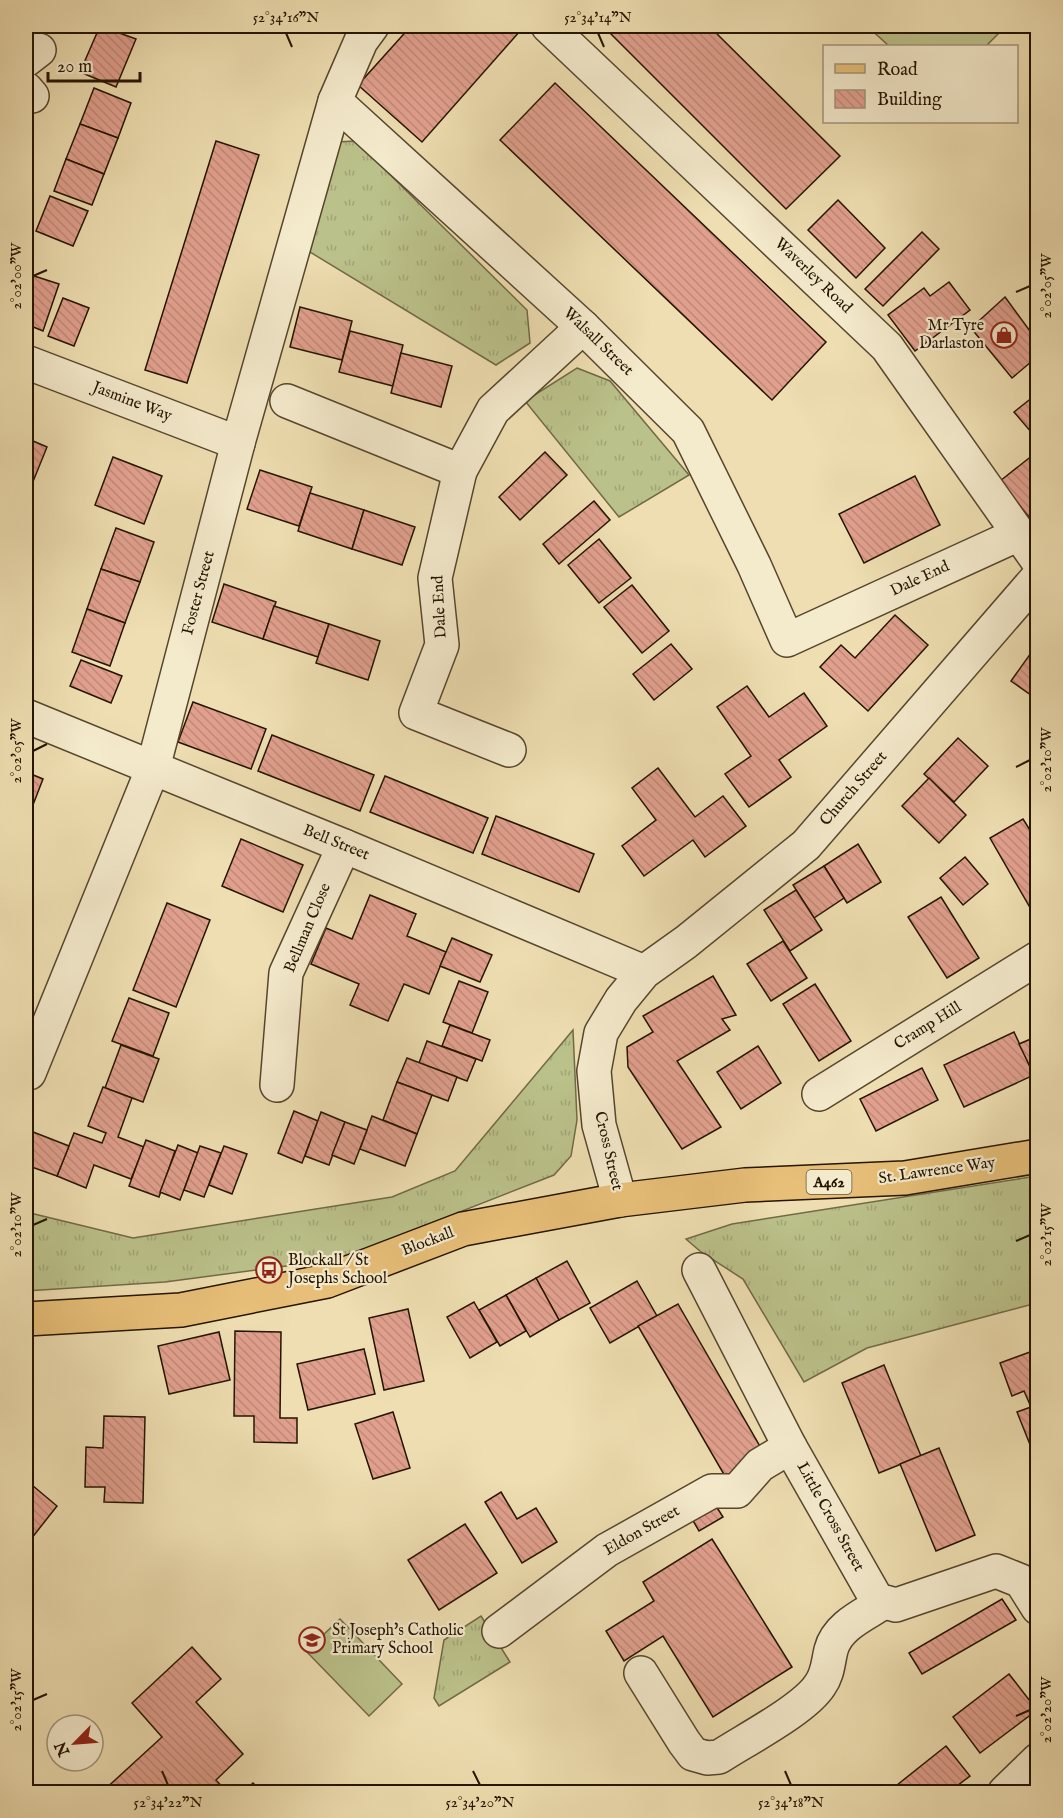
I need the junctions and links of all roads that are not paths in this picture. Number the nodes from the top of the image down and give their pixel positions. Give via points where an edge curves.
1 (372, 26) edge
2 (548, 26) edge
3 (335, 101) junction
4 (583, 327) junction
5 (26, 362) edge
6 (287, 401) dead end
7 (238, 443) junction
8 (460, 471) junction
9 (1019, 534) junction
10 (1038, 561) edge
11 (1038, 577) edge
12 (787, 640) joint
13 (26, 716) edge
14 (509, 750) dead end
15 (153, 768) junction
16 (344, 846) junction
17 (1038, 958) edge
18 (644, 972) junction
19 (29, 1073) dead end
20 (277, 1085) dead end
21 (819, 1094) dead end
22 (1038, 1156) edge
23 (620, 1200) junction
24 (699, 1270) dead end
25 (26, 1318) edge
26 (790, 1447) junction
27 (1032, 1586) edge
28 (884, 1602) junction
29 (499, 1631) dead end
30 (641, 1673) dead end
31 (1038, 1760) edge
32 (1005, 1792) edge

1 - 3 street, Foster Street via 361,41
2 - 9 street, Waverley Road via 887,347
3 - 4 street, Walsall Street
3 - 7 street, Foster Street
4 - 8 street, Dale End via 492,410
4 - 12 street, Walsall Street via 688,431
5 - 7 street, Jasmine Way
6 - 8 street
7 - 15 street, Foster Street
8 - 14 street, Dale End via 435,578 442,645 416,713
9 - 10 street, Waverley Road
9 - 12 street, Dale End
11 - 18 street, Church Street via 806,845
13 - 15 street, Bell Street
15 - 16 street, Bell Street
15 - 19 street, Foster Street
16 - 18 street, Bell Street
16 - 20 street, Bellman Close via 286,973
17 - 21 street, Cramp Hill
18 - 23 street, Cross Street via 601,1033 594,1071 599,1125
22 - 23 main road, St. Lawrence Way / A462 via 905,1178 745,1185
23 - 25 main road, Blockall / A462 via 463,1229 327,1281 181,1310
24 - 26 street, Little Cross Street
26 - 28 street, Little Cross Street via 877,1600
26 - 29 street, Eldon Street via 760,1465 737,1491 712,1491 607,1550
27 - 28 street via 996,1571 896,1605
28 - 30 street via 835,1637 829,1667 820,1686 803,1704 719,1756 693,1754
31 - 32 street

